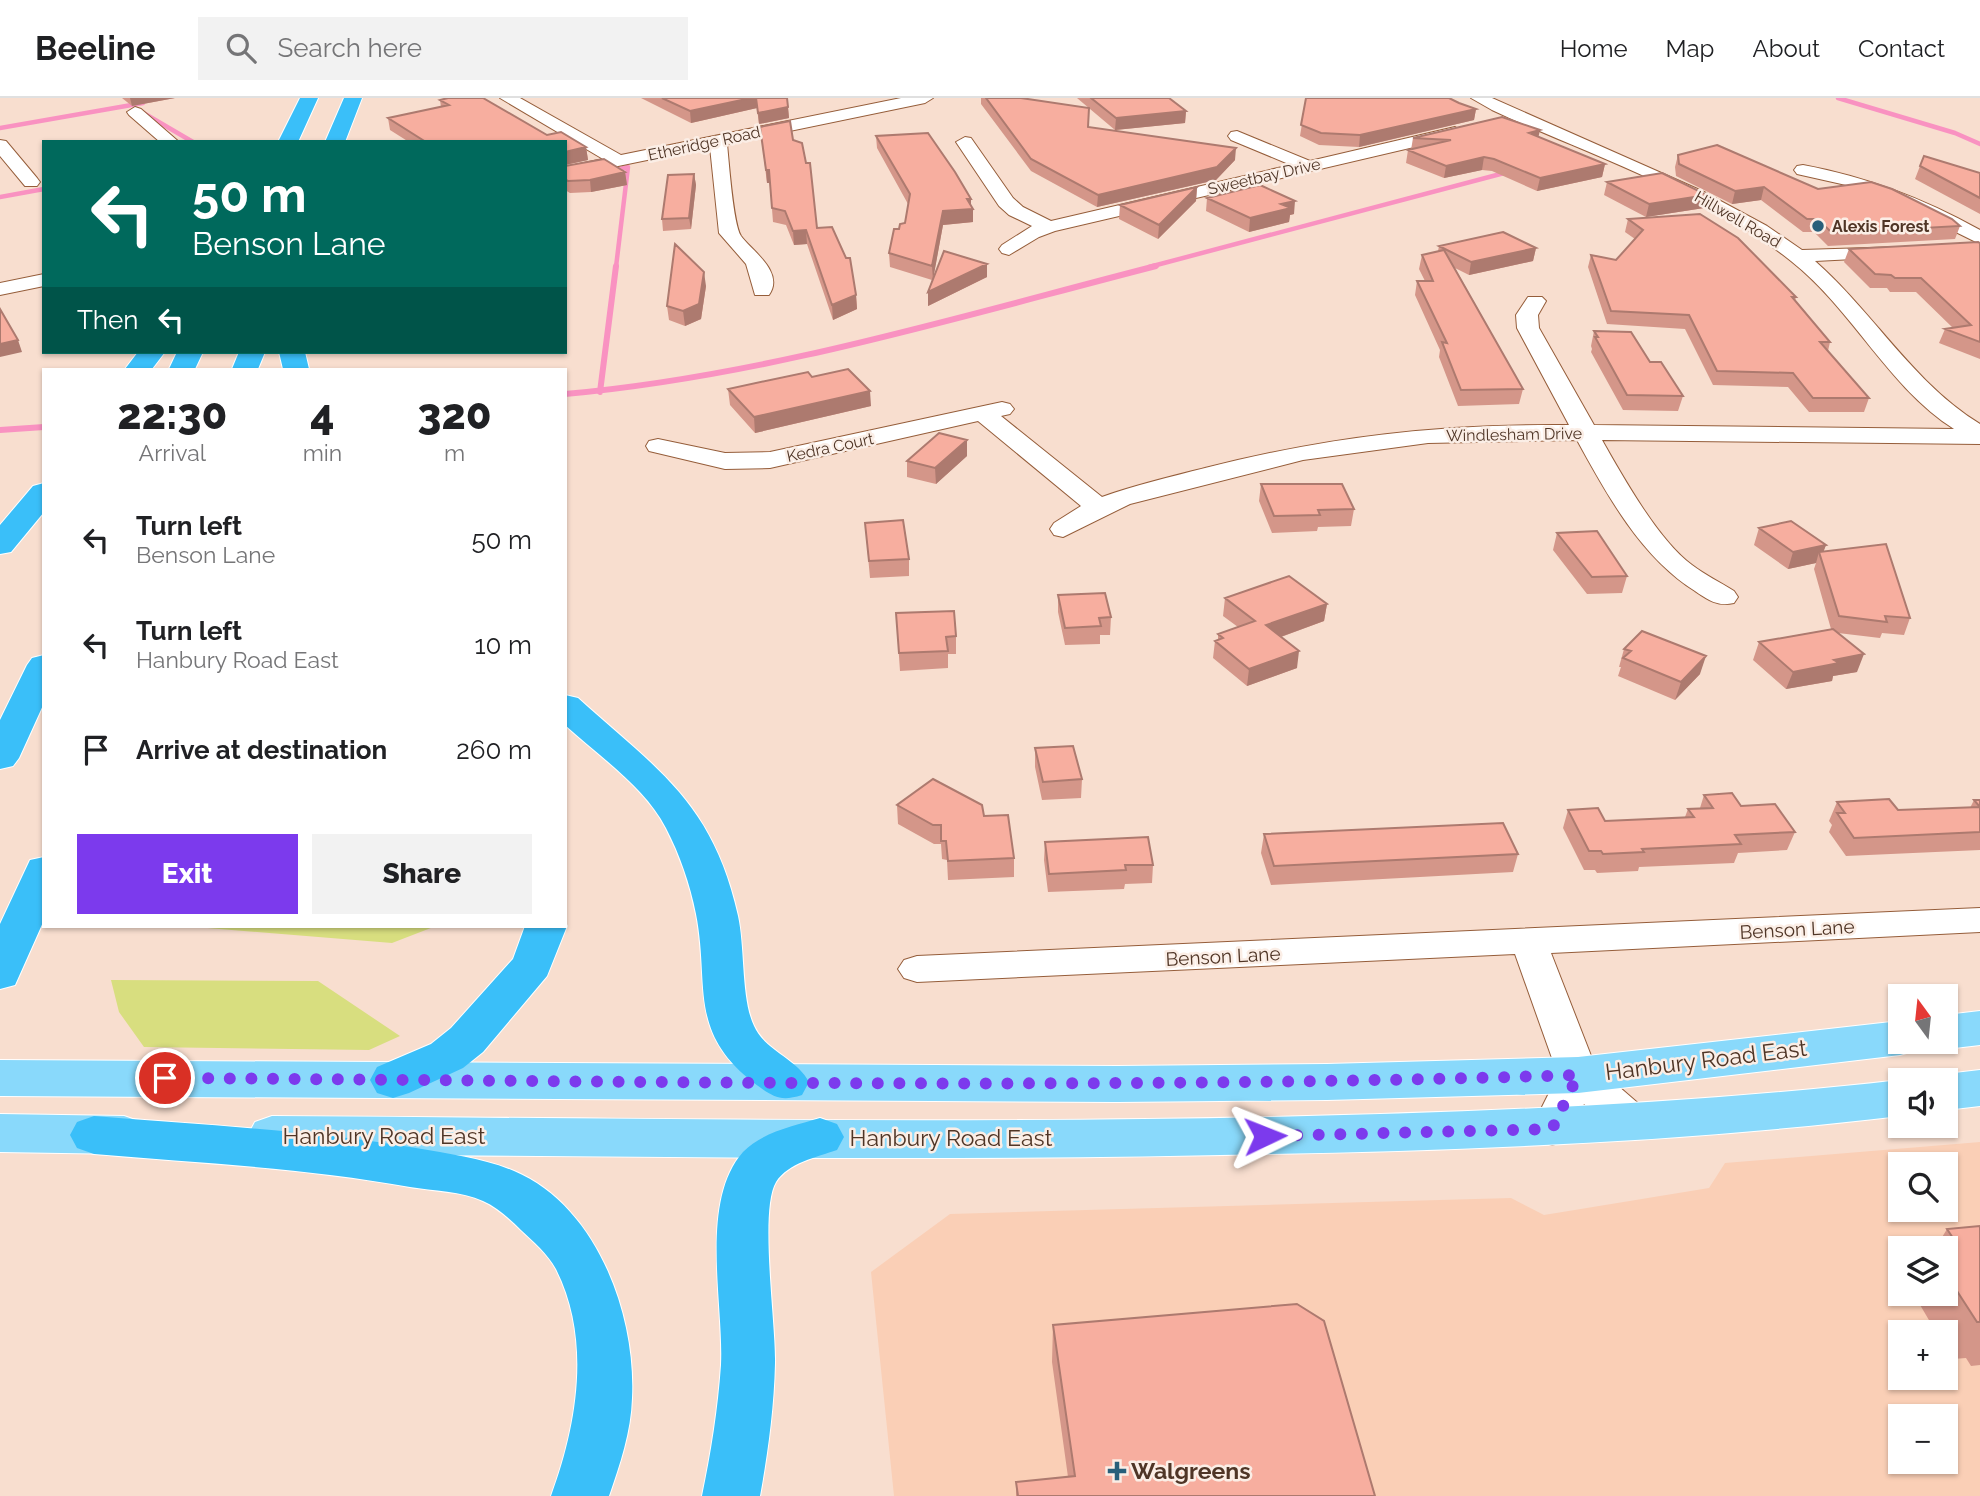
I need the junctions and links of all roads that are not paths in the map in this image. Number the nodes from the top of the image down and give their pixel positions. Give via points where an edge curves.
1 (309, 98) edge
2 (353, 98) edge
3 (508, 98) edge
4 (925, 98) edge
5 (1479, 98) edge
6 (135, 112) dead end
7 (1525, 119) junction
8 (1237, 136) dead end
9 (169, 140) edge
10 (289, 140) edge
11 (336, 140) edge
12 (718, 140) junction
13 (965, 142) dead end
14 (0, 145) edge
15 (619, 161) junction
16 (1308, 166) junction
17 (1803, 170) dead end
18 (567, 172) edge
19 (37, 181) edge
20 (10, 186) dead end
21 (1049, 227) junction
22 (1980, 238) edge
23 (1980, 246) edge
24 (1954, 248) edge
25 (1009, 249) dead end
26 (1915, 250) edge
27 (1798, 257) junction
28 (42, 279) edge
29 (0, 289) edge
30 (762, 291) dead end
31 (1535, 301) dead end
32 (150, 354) edge
33 (139, 368) edge
34 (1586, 432) junction
35 (1980, 436) edge
36 (657, 446) dead end
37 (42, 494) edge
38 (1098, 507) junction
39 (1063, 529) dead end
40 (0, 545) edge
41 (1724, 597) dead end
42 (42, 669) edge
43 (567, 708) edge
44 (0, 758) edge
45 (42, 875) edge
46 (1980, 920) edge
47 (545, 928) edge
48 (1529, 943) junction
49 (917, 970) dead end
50 (0, 974) edge
51 (1980, 1028) edge
52 (1958, 1031) edge
53 (1888, 1039) edge
54 (1578, 1075) junction
55 (0, 1078) edge
56 (393, 1080) junction
57 (786, 1082) junction
58 (1980, 1088) edge
59 (1958, 1091) edge
60 (1888, 1100) edge
61 (1632, 1122) junction
62 (1552, 1129) junction
63 (0, 1133) edge
64 (94, 1135) junction
65 (820, 1137) junction
66 (580, 1496) edge
67 (731, 1496) edge

1 - 10 highway
2 - 11 highway
3 - 15 street
4 - 12 street, Etheridge Road
5 - 7 street, Hillwell Road
6 - 9 street
7 - 16 street, Sweetbay Drive
7 - 27 street, Hillwell Road via 1716,204
8 - 16 street
12 - 15 street, Etheridge Road
12 - 30 street via 729,233 758,263
13 - 21 street via 1006,202
14 - 19 street
15 - 18 street, Etheridge Road
16 - 21 street, Sweetbay Drive
17 - 22 street via 1895,193
19 - 20 street
21 - 25 street, Sweetbay Drive
23 - 24 street
26 - 27 street
27 - 35 street, Hillwell Road via 1858,315 1920,391 1946,415
28 - 29 street
31 - 34 street via 1527,315 1528,328
32 - 33 highway
34 - 35 street, Windlesham Drive
34 - 38 street, Windlesham Drive via 1480,432 1321,449 1122,497
34 - 41 street via 1666,556 1696,582
36 - 38 street, Kedra Court via 725,461 770,460 992,411
37 - 40 highway
38 - 39 street, Windlesham Drive
42 - 44 highway
43 - 57 highway via 645,778 684,823 715,904 728,1019 746,1051
45 - 50 highway
46 - 48 street, Benson Lane
47 - 56 highway via 531,965 467,1040 447,1056
48 - 49 street, Benson Lane
48 - 54 street
51 - 52 main road
53 - 54 main road, Hanbury Road East
54 - 57 main road, Hanbury Road East via 1195,1083
54 - 61 street
54 - 62 street
55 - 56 main road, Hanbury Road East
56 - 57 main road, Hanbury Road East
58 - 59 main road
60 - 61 main road, Hanbury Road East
61 - 62 main road, Hanbury Road East
62 - 65 main road, Hanbury Road East via 1181,1139
63 - 64 main road, Hanbury Road East
64 - 65 main road, Hanbury Road East
64 - 66 highway via 368,1161 503,1188 559,1236 574,1255 603,1345 606,1383 602,1420
65 - 67 highway via 783,1148 762,1164 751,1180 744,1210 748,1362

